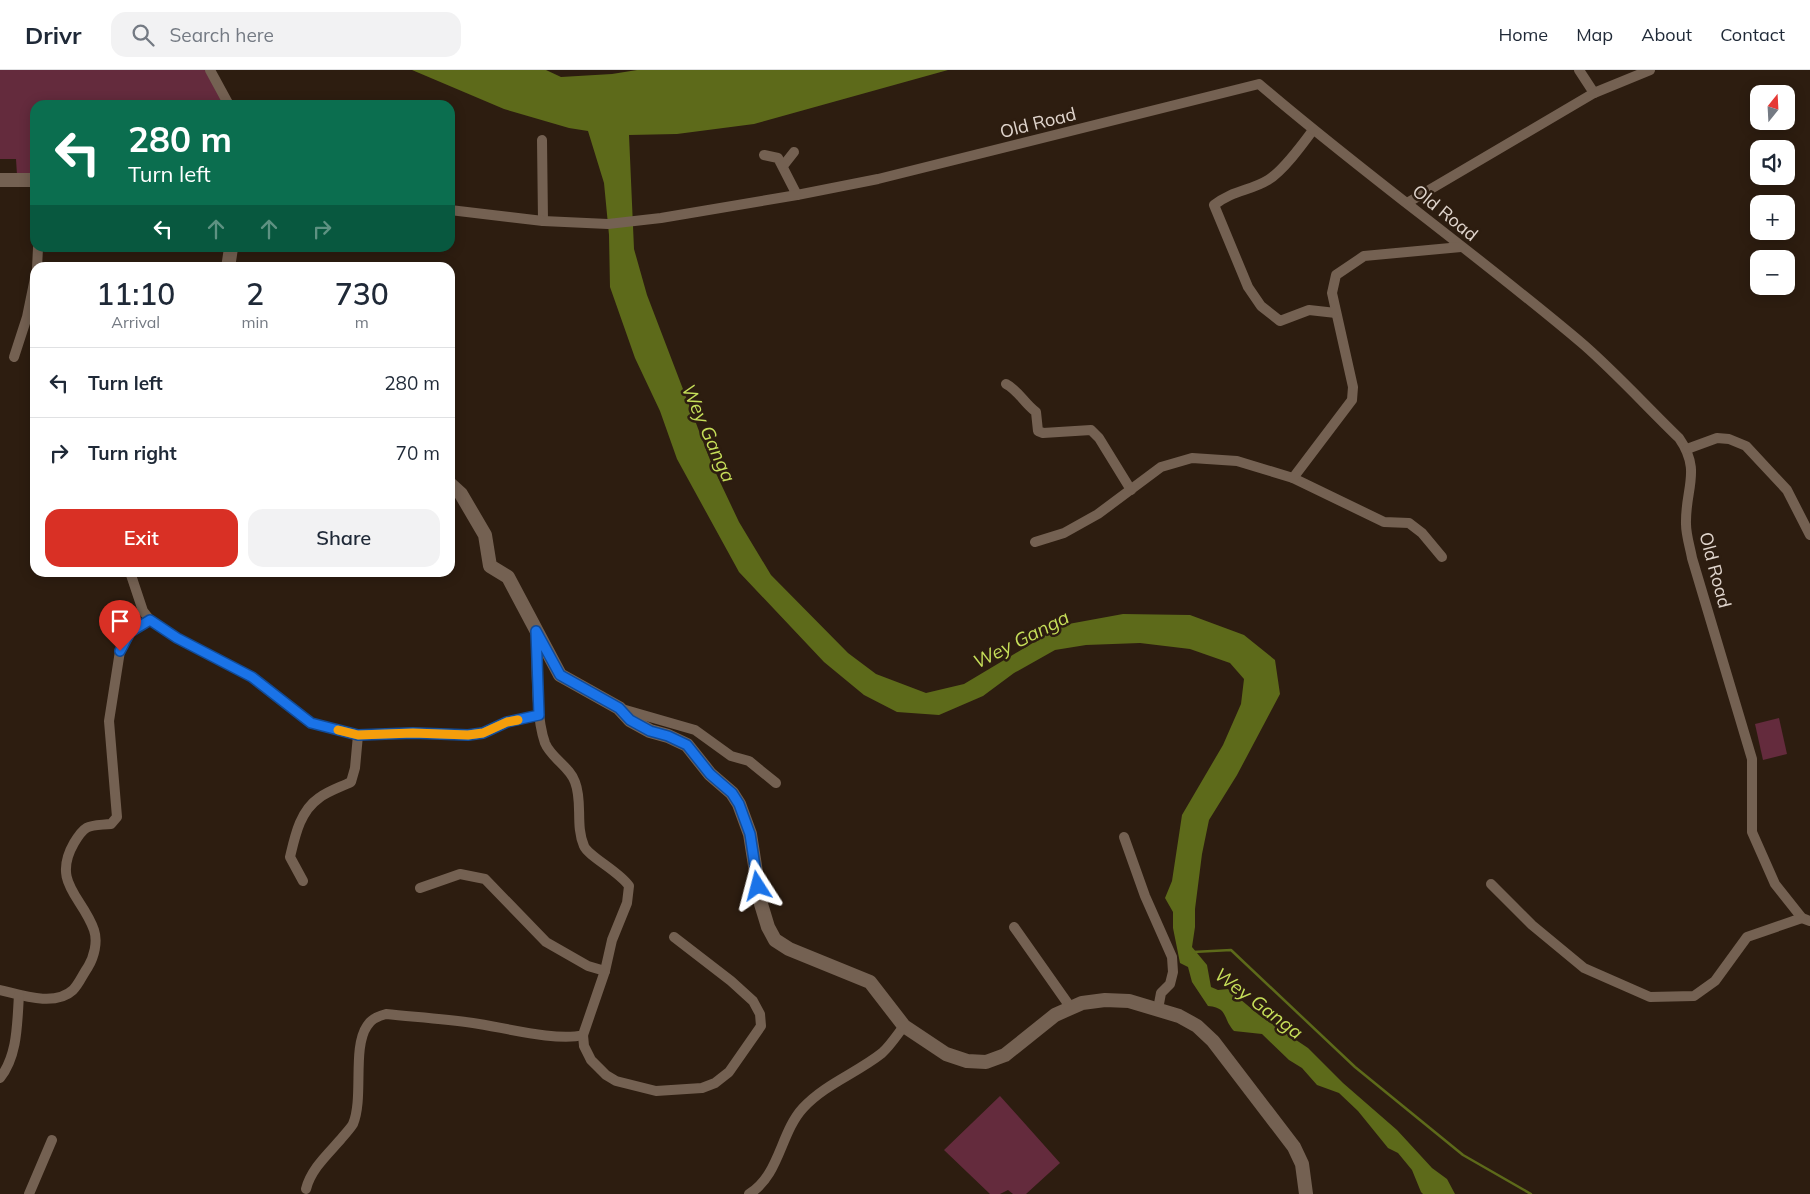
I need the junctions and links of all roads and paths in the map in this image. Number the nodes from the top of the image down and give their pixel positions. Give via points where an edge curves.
1 (210, 70) edge
2 (1579, 70) edge
3 (1650, 70) edge
4 (1594, 93) junction
5 (226, 100) edge
6 (1312, 130) junction
7 (542, 140) dead end
8 (794, 152) dead end
9 (764, 155) dead end
10 (783, 166) junction
11 (0, 180) edge
12 (30, 180) edge
13 (797, 195) junction
14 (1407, 203) junction
15 (455, 211) edge
16 (543, 222) junction
17 (1461, 247) junction
18 (30, 302) edge
19 (1336, 313) junction
20 (14, 357) dead end
21 (1006, 384) dead end
22 (1686, 449) junction
23 (1293, 478) junction
24 (455, 489) edge
25 (1131, 490) junction
26 (1810, 535) edge
27 (1035, 542) dead end
28 (1442, 557) dead end
29 (132, 577) edge
30 (150, 620) junction
31 (536, 631) junction
32 (619, 708) junction
33 (539, 715) junction
34 (358, 735) junction
35 (776, 783) dead end
36 (1124, 837) dead end
37 (303, 881) dead end
38 (1491, 884) dead end
39 (420, 888) dead end
40 (1806, 919) edge
41 (1014, 927) dead end
42 (674, 937) dead end
43 (605, 971) junction
44 (0, 990) edge
45 (19, 995) junction
46 (1071, 1008) junction
47 (1158, 1010) junction
48 (904, 1026) junction
49 (583, 1035) junction
50 (0, 1078) edge
51 (52, 1140) dead end
52 (309, 1192) edge
53 (753, 1193) edge
54 (29, 1194) edge
55 (1306, 1194) edge

1 - 5 street
2 - 4 street
3 - 4 street
4 - 14 street
6 - 13 street, Old Road via 1259,84 896,175
6 - 14 street, Old Road
6 - 19 street via 1294,156 1268,180 1225,196 1214,205 1248,286 1261,306 1280,321 1309,310
7 - 16 street
8 - 10 street
9 - 10 street via 778,158
10 - 13 street
11 - 12 street
13 - 16 street, Old Road via 608,224
14 - 17 street, Old Road
15 - 16 street, Old Road
17 - 19 street via 1364,256 1336,275 1332,293
17 - 22 street, Old Road via 1585,346 1679,438
18 - 20 street
19 - 23 street via 1353,387 1352,400
21 - 25 street via 1015,388 1036,412 1038,431 1090,430 1099,438
22 - 26 street via 1717,438 1746,446 1787,490
22 - 40 street, Old Road via 1692,464 1686,524 1692,558 1752,758 1752,832 1775,884
23 - 25 street via 1236,461 1192,458 1161,467
23 - 28 street via 1384,522 1408,523 1422,533
24 - 31 street via 485,535 490,566 508,577
25 - 27 street via 1072,529
29 - 30 street
30 - 34 street via 177,638 252,677 311,723
30 - 45 street via 130,632 118,660 108,721 117,817 111,824 82,830 66,862 69,885 94,931 95,949 73,990 59,998
31 - 32 street via 560,675
31 - 33 street
32 - 35 street via 695,730 731,756 750,761
32 - 48 street via 630,720 650,731 687,745 710,774 732,793 750,834 761,904 775,940 789,950 870,982
33 - 34 street via 468,735
33 - 43 street via 546,744 575,780 578,825 584,848 625,879 629,886 627,903 612,940
34 - 37 street via 351,782 320,796 297,827 290,857
36 - 47 street via 1172,957 1170,984 1161,992
38 - 40 street via 1532,926 1584,968 1650,997 1694,996 1715,981 1747,937
39 - 43 street via 460,874 485,879 546,942 588,966
41 - 46 street
42 - 49 street via 731,981 753,1001 760,1014 761,1026 729,1072 702,1088 656,1091 616,1081 591,1060
43 - 49 street
44 - 45 street
45 - 50 street via 17,1035 7,1070
46 - 47 street via 1105,1000 1130,1002
46 - 48 street via 1056,1015 1005,1055 986,1062 946,1054
47 - 55 street via 1197,1026 1213,1042 1294,1147 1302,1164
48 - 53 street via 884,1051 821,1092 804,1107 794,1119 770,1172
49 - 52 street via 555,1036 386,1014 374,1018 366,1026 362,1039 357,1110 352,1125 308,1181
51 - 54 street

